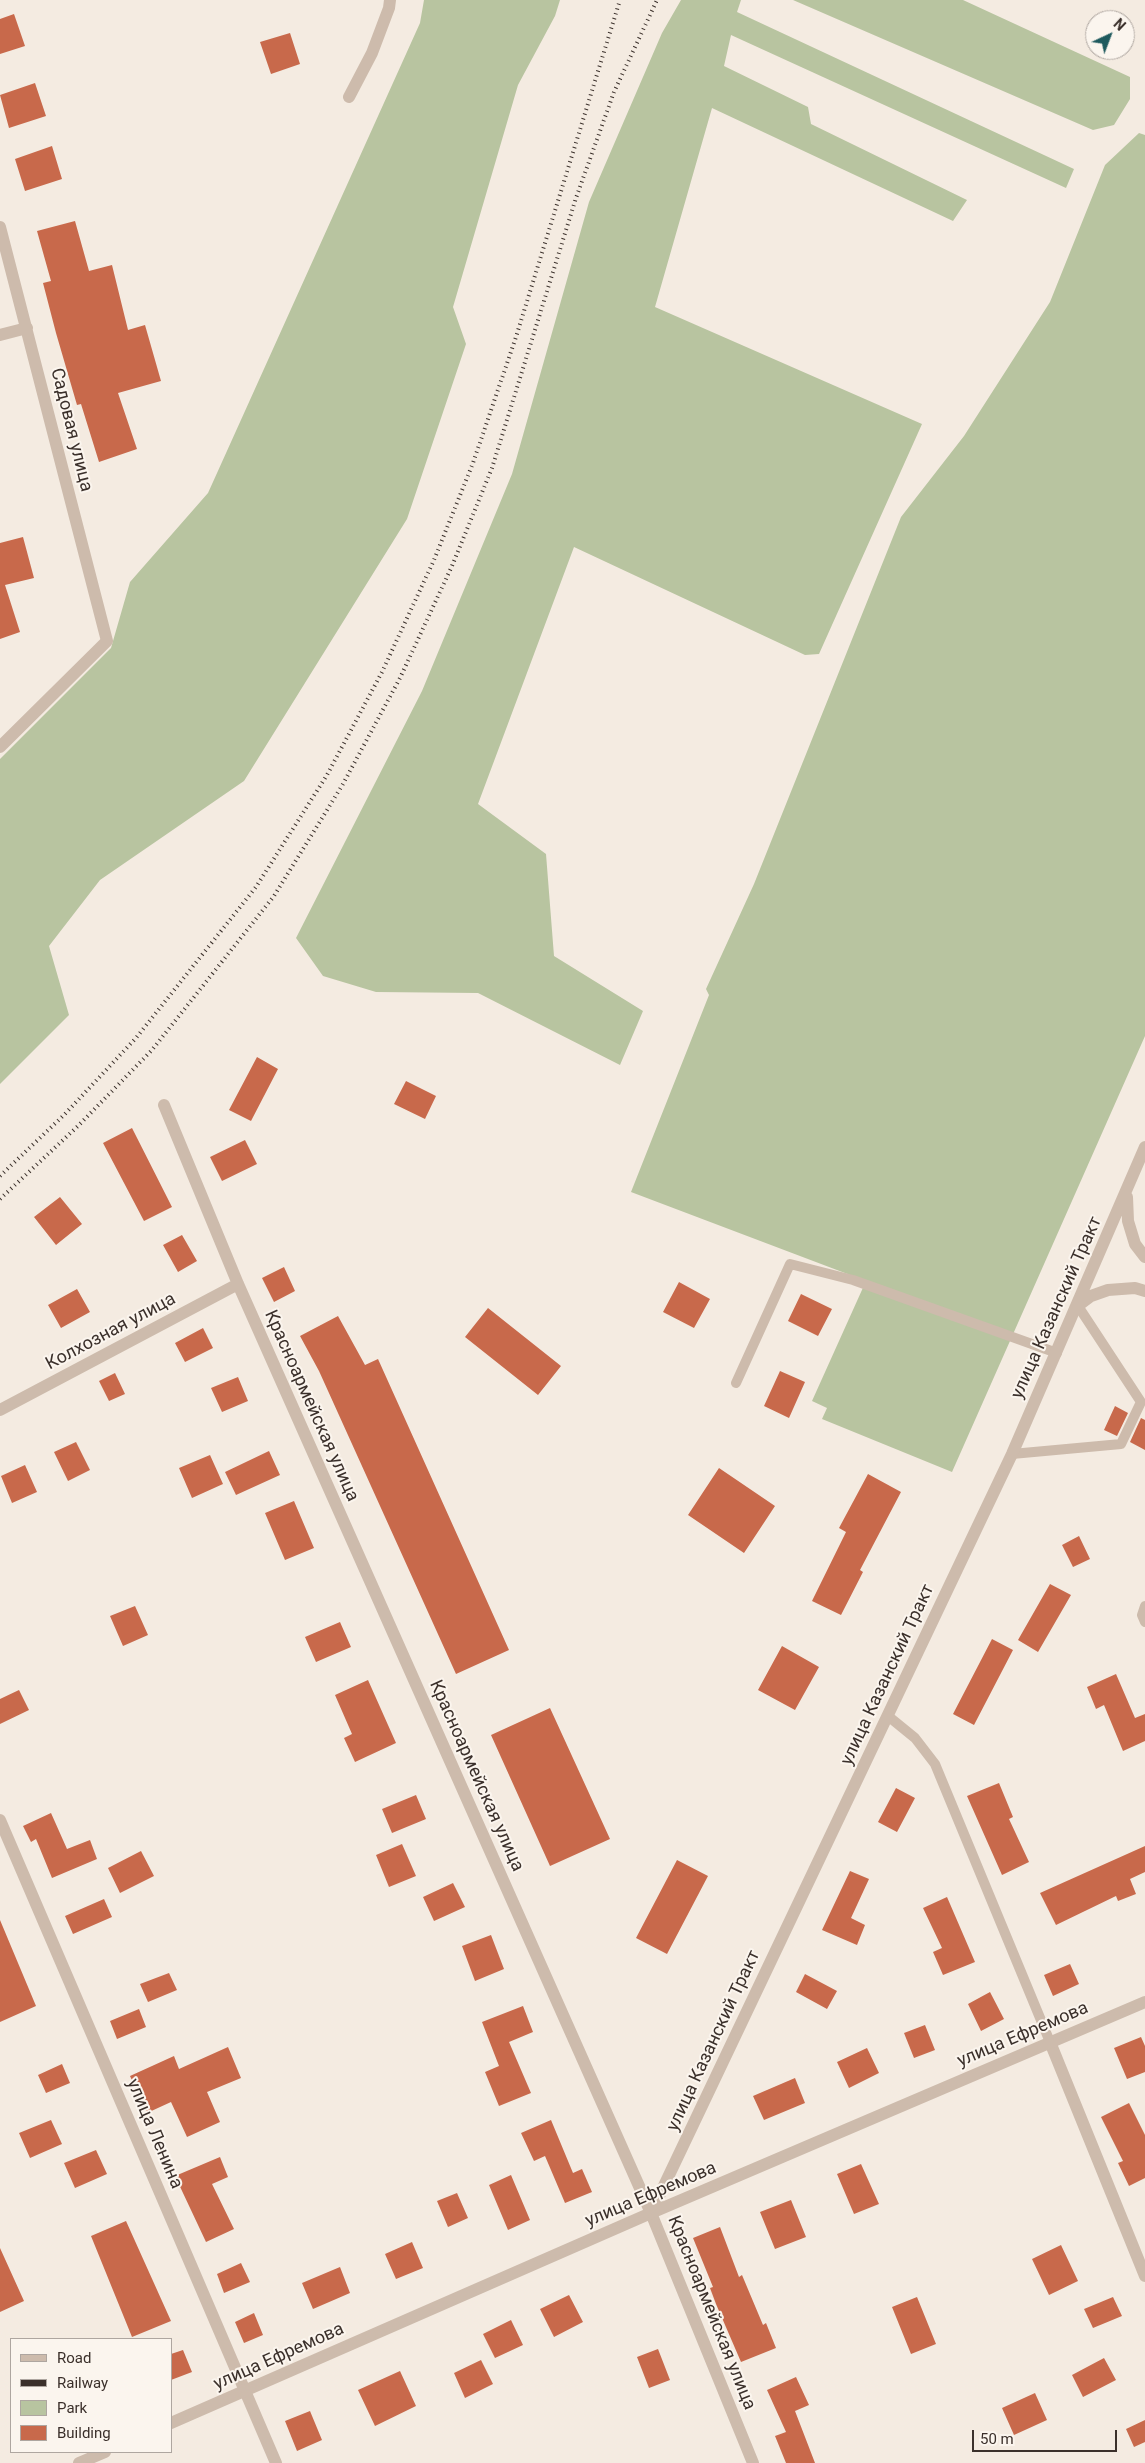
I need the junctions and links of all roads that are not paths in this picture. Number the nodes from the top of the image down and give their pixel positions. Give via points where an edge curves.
1 (390, 0) edge
2 (349, 97) dead end
3 (0, 227) edge
4 (27, 328) junction
5 (0, 335) edge
6 (0, 747) edge
7 (164, 1105) dead end
8 (1145, 1147) edge
9 (1127, 1192) junction
10 (1145, 1256) edge
11 (238, 1284) junction
12 (1145, 1291) edge
13 (1078, 1306) junction
14 (1057, 1353) junction
15 (736, 1383) dead end
16 (0, 1410) edge
17 (1012, 1454) junction
18 (1145, 1606) edge
19 (1145, 1622) edge
20 (888, 1716) junction
21 (0, 1820) edge
22 (1145, 2002) edge
23 (1050, 2042) junction
24 (651, 2213) junction
25 (1145, 2276) edge
26 (245, 2390) junction
27 (172, 2423) edge
28 (103, 2453) edge
29 (79, 2463) edge
30 (276, 2463) edge
31 (753, 2463) edge

1 - 2 street via 372,53
3 - 4 street, Садовая улица
4 - 5 street
4 - 6 street, Садовая улица via 107,641
7 - 11 street, Красноармейская улица
8 - 9 street, улица Казанский Тракт
9 - 10 street via 1128,1221 1135,1244
9 - 13 street, улица Казанский Тракт
11 - 16 street, Колхозная улица
11 - 24 street, Красноармейская улица
12 - 13 street via 1135,1288 1108,1290 1091,1296
13 - 14 street, улица Казанский Тракт
13 - 17 lane via 1141,1402 1121,1444
14 - 15 lane via 853,1280 790,1264
14 - 17 street, улица Казанский Тракт
17 - 20 street, улица Казанский Тракт
18 - 19 lane via 1142,1615
20 - 23 lane via 915,1738 935,1764
20 - 24 street, улица Казанский Тракт
21 - 26 street, улица Ленина
22 - 23 street, улица Ефремова
23 - 24 street, улица Ефремова
23 - 25 street
24 - 26 street, улица Ефремова
24 - 31 street, Красноармейская улица
26 - 27 street, улица Ефремова
26 - 30 street, улица Ленина
28 - 29 street

